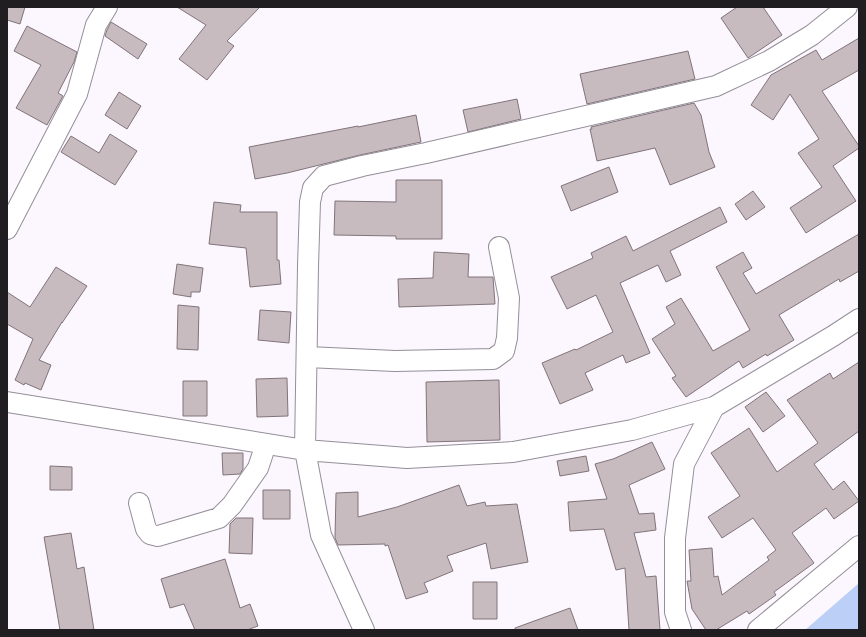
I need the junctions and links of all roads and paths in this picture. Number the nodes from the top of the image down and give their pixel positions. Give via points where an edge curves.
1 (106, 7) edge
2 (847, 7) edge
3 (7, 230) edge
4 (499, 247) dead end
5 (859, 319) edge
6 (307, 357) junction
7 (7, 402) edge
8 (714, 406) junction
9 (266, 444) junction
10 (306, 450) junction
11 (139, 503) dead end
12 (859, 546) edge
13 (364, 630) edge
14 (681, 630) edge
15 (758, 630) edge

1 - 3 street via 96,25 77,94
2 - 6 street via 812,35 769,61 716,86 324,176 313,188 310,202
4 - 6 street via 509,298 507,338 504,351 493,359 394,361
5 - 8 street
6 - 10 street
7 - 9 street
8 - 10 street via 632,430 513,452 407,458
8 - 14 street via 684,464 675,538 675,612
9 - 10 street
9 - 11 street via 258,468 232,505 219,518 158,536 150,534 146,529
10 - 13 street via 321,535
12 - 15 street

